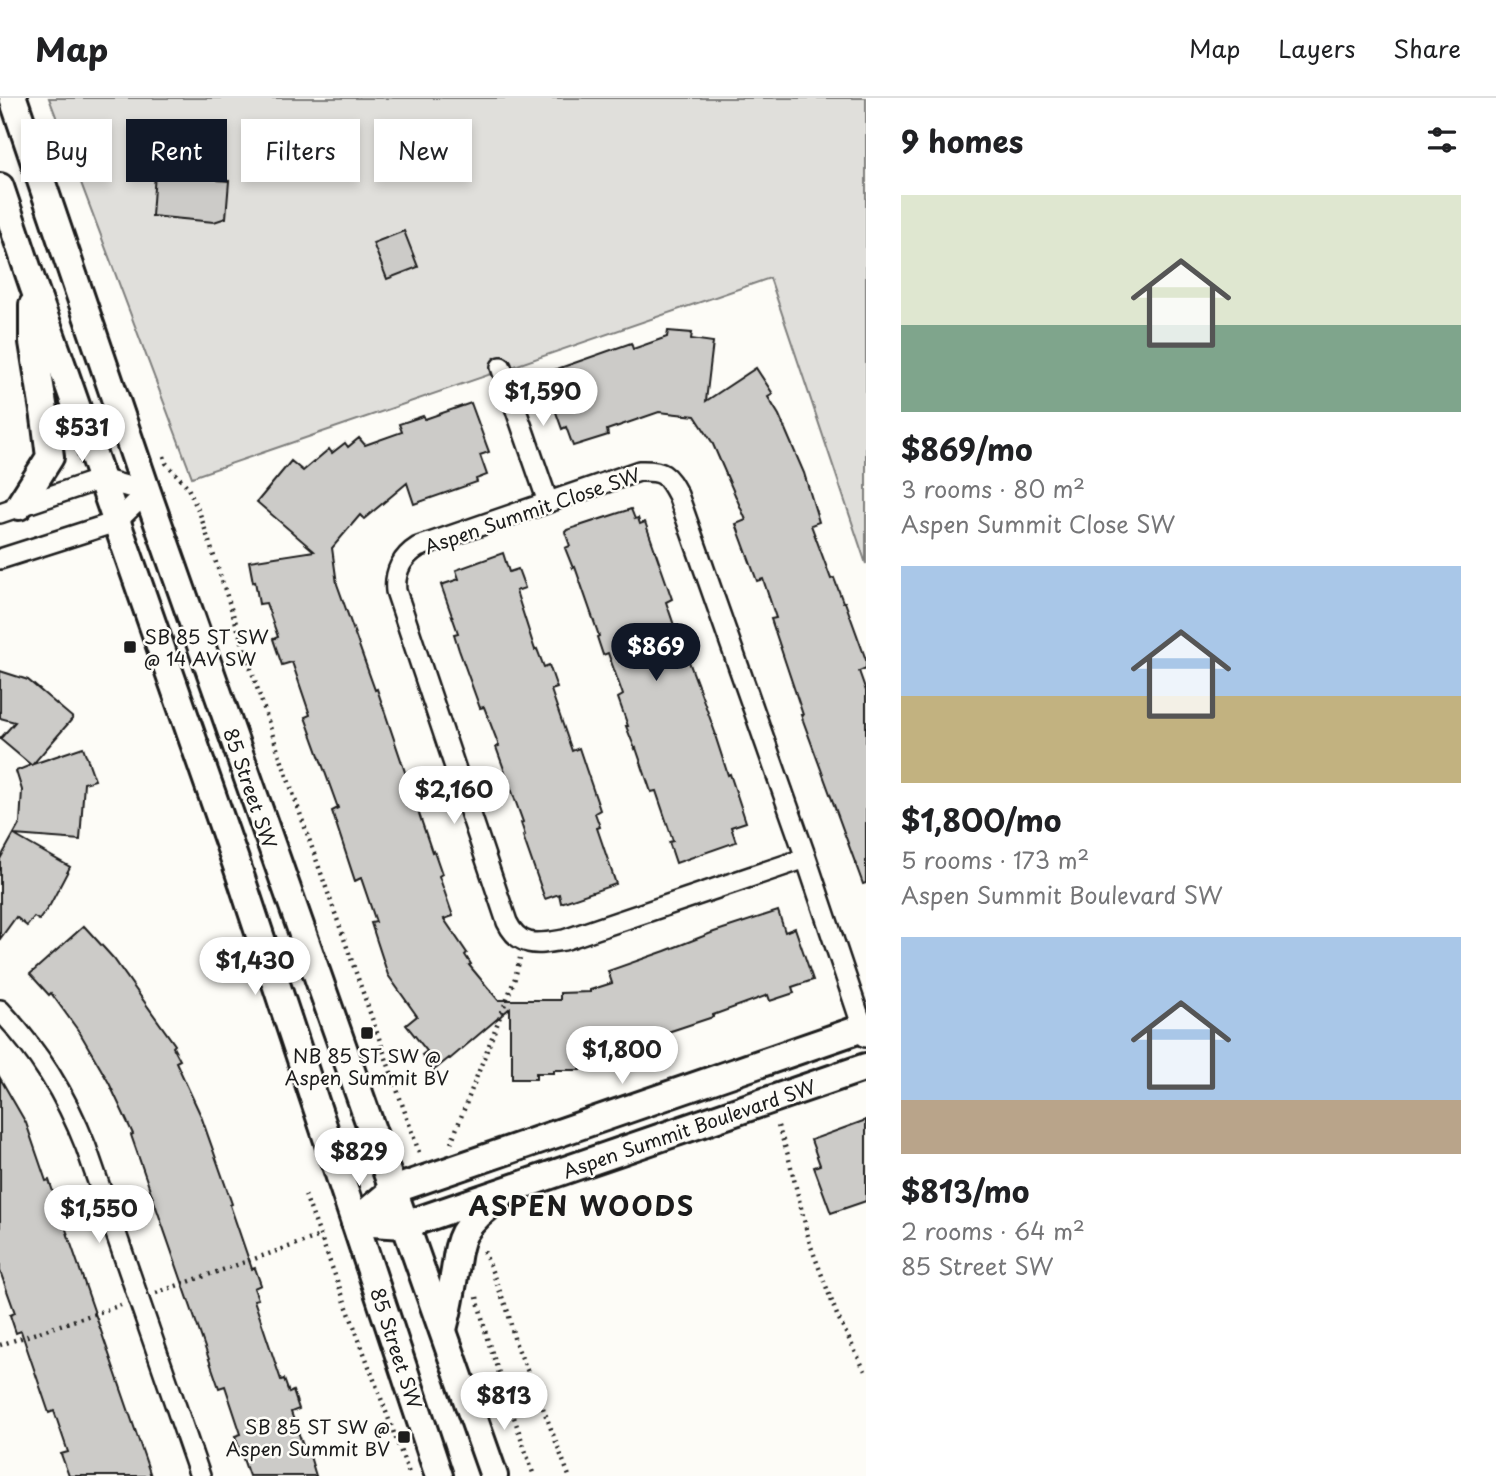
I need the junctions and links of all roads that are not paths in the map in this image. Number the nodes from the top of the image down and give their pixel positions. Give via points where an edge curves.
1 (13, 98) edge
2 (0, 187) edge
3 (33, 285) junction
4 (501, 367) dead end
5 (101, 479) junction
6 (146, 492) junction
7 (548, 502) junction
8 (10, 510) edge
9 (116, 522) junction
10 (0, 559) edge
11 (806, 858) junction
12 (0, 1010) edge
13 (865, 1030) edge
14 (866, 1067) edge
15 (521, 1186) junction
16 (393, 1190) junction
17 (355, 1222) junction
18 (405, 1225) junction
19 (443, 1329) junction
20 (200, 1476) edge
21 (439, 1476) edge
22 (494, 1476) edge

1 - 6 main road, 85 Street SW
2 - 3 main road, 85 Street SW
3 - 5 main road, 85 Street SW
3 - 8 main road via 33,342 50,457
4 - 7 street
5 - 6 street
5 - 8 street
5 - 9 main road, 85 Street SW
6 - 9 street
6 - 16 main road, 85 Street SW
7 - 11 street, Aspen Summit Close SW via 639,471 654,470 671,481
7 - 11 street, Aspen Summit Close SW via 418,547 404,559 396,575 401,604 512,933 541,944 564,940
9 - 10 street
9 - 17 main road, 85 Street SW
11 - 13 street, Aspen Summit Close SW
12 - 20 street via 39,1056 73,1114
13 - 16 main road, Aspen Summit Boulevard SW
14 - 15 main road, Aspen Summit Boulevard SW
15 - 18 main road, Aspen Summit Boulevard SW
15 - 19 main road via 487,1207 464,1235
16 - 17 main road, Aspen Summit Boulevard SW
16 - 18 main road, 85 Street SW
17 - 18 main road, Aspen Summit Boulevard SW
17 - 21 main road, 85 Street SW
18 - 19 main road, 85 Street SW
19 - 22 main road, 85 Street SW

